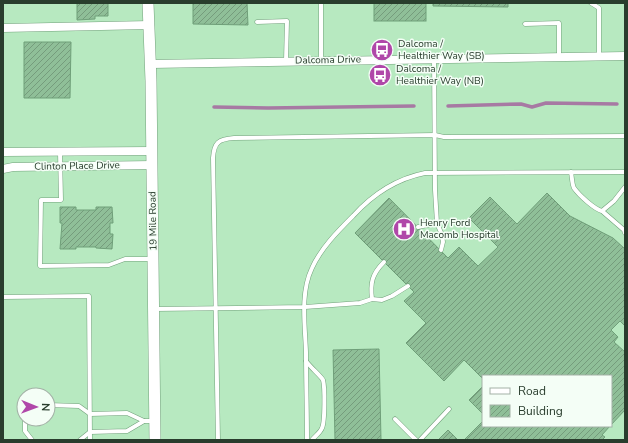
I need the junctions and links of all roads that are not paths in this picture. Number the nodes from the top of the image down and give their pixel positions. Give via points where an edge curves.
1 (148, 3) edge
2 (321, 3) edge
3 (591, 3) edge
4 (257, 22) dead end
5 (525, 24) dead end
6 (150, 25) junction
7 (3, 28) edge
8 (559, 56) junction
9 (600, 56) junction
10 (625, 56) edge
11 (434, 58) junction
12 (286, 60) junction
13 (321, 60) junction
14 (151, 64) junction
15 (435, 135) junction
16 (625, 136) edge
17 (152, 150) junction
18 (3, 152) edge
19 (60, 152) junction
20 (152, 165) junction
21 (61, 167) junction
22 (3, 169) edge
23 (436, 172) junction
24 (571, 172) junction
25 (625, 172) edge
26 (625, 187) edge
27 (602, 211) junction
28 (437, 222) junction
29 (418, 227) dead end
30 (625, 233) edge
31 (441, 250) dead end
32 (154, 259) junction
33 (384, 262) dead end
34 (408, 286) dead end
35 (3, 297) edge
36 (372, 299) junction
37 (305, 308) junction
38 (154, 309) junction
39 (216, 309) junction
40 (306, 361) junction
41 (56, 405) edge
42 (449, 409) dead end
43 (90, 414) junction
44 (395, 418) dead end
45 (149, 421) junction
46 (25, 427) edge
47 (90, 432) junction
48 (32, 440) edge
49 (80, 440) edge
50 (90, 440) edge
51 (155, 440) edge
52 (218, 440) edge
53 (307, 440) edge
54 (312, 440) edge
55 (416, 440) edge
56 (420, 440) edge

1 - 6 street, 19 Mile Road
2 - 13 lane
3 - 9 lane via 599,8
4 - 12 lane via 287,21
5 - 8 lane via 559,24
6 - 7 street
6 - 14 street, 19 Mile Road
8 - 9 street, Dalcoma Drive
8 - 11 street, Dalcoma Drive
9 - 10 street, Dalcoma Drive
11 - 13 street, Dalcoma Drive
11 - 15 lane
12 - 13 street, Dalcoma Drive
12 - 14 street, Dalcoma Drive
14 - 17 street, 19 Mile Road
15 - 16 lane
15 - 23 lane
15 - 39 lane via 234,138 217,143 213,158
17 - 19 street, Clinton Place Drive
17 - 20 street, 19 Mile Road
18 - 19 street, Clinton Place Drive
19 - 21 lane
20 - 21 street, Clinton Place Drive
20 - 32 street, 19 Mile Road
21 - 22 street, Clinton Place Drive
21 - 32 lane via 61,200 40,200 40,266 109,264 125,259
23 - 24 lane
23 - 28 lane
23 - 37 lane via 399,180 359,209 319,255 307,282
24 - 25 lane
24 - 27 lane via 574,187 594,208
26 - 27 lane
27 - 30 lane
28 - 29 lane
28 - 31 lane via 443,242
32 - 38 street, 19 Mile Road
33 - 36 lane via 372,279
34 - 36 lane via 382,300
35 - 43 lane via 89,296
36 - 37 lane via 360,303
37 - 39 lane
37 - 40 lane
38 - 39 lane
38 - 45 street, 19 Mile Road
39 - 52 lane
40 - 53 lane
40 - 54 lane via 320,376 324,388 324,422 320,432
41 - 43 lane via 79,406
42 - 56 lane
43 - 45 lane via 127,413
43 - 47 lane
44 - 55 lane
45 - 47 lane via 127,431
45 - 51 street, 19 Mile Road
46 - 48 lane
47 - 49 lane
47 - 50 lane

